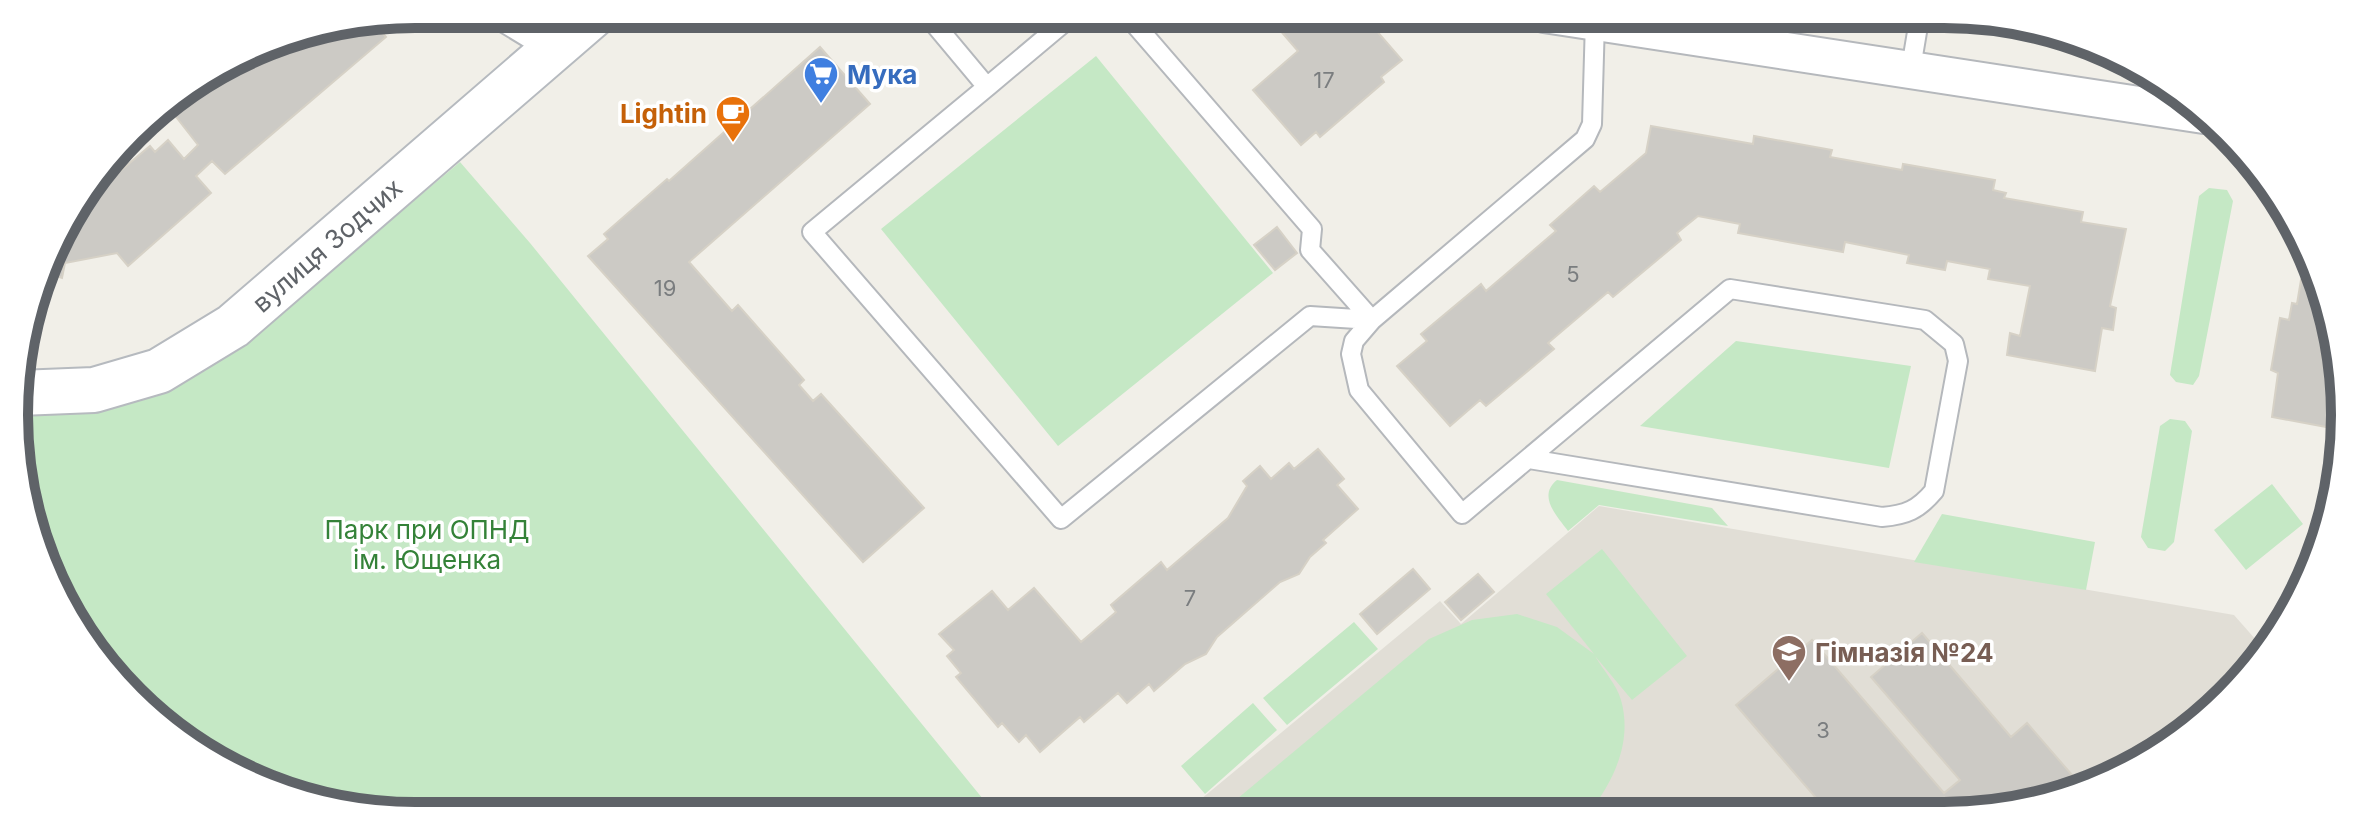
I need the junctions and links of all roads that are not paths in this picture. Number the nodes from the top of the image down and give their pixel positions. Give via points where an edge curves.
1 (512, 28) edge
2 (577, 28) edge
3 (938, 28) edge
4 (1057, 28) edge
5 (1138, 28) edge
6 (1595, 28) edge
7 (1642, 28) edge
8 (1918, 28) edge
9 (550, 51) junction
10 (1911, 68) junction
11 (987, 87) junction
12 (2185, 112) edge
13 (1372, 320) junction
14 (29, 393) edge
15 (1529, 459) junction

1 - 9 lane
2 - 9 main road, вулиця Зодчих
3 - 11 lane
4 - 11 lane
5 - 13 lane via 1312,229 1310,250
6 - 13 lane via 1592,124 1585,139
7 - 10 street
8 - 10 lane
9 - 14 main road, вулиця Зодчих via 233,326 159,371 94,390
10 - 12 street
11 - 13 lane via 812,232 1061,519 1310,316
13 - 15 lane via 1354,341 1351,354 1359,390 1462,514
15 - 15 lane via 1882,517 1905,515 1934,491 1958,361 1954,344 1925,320 1730,289

